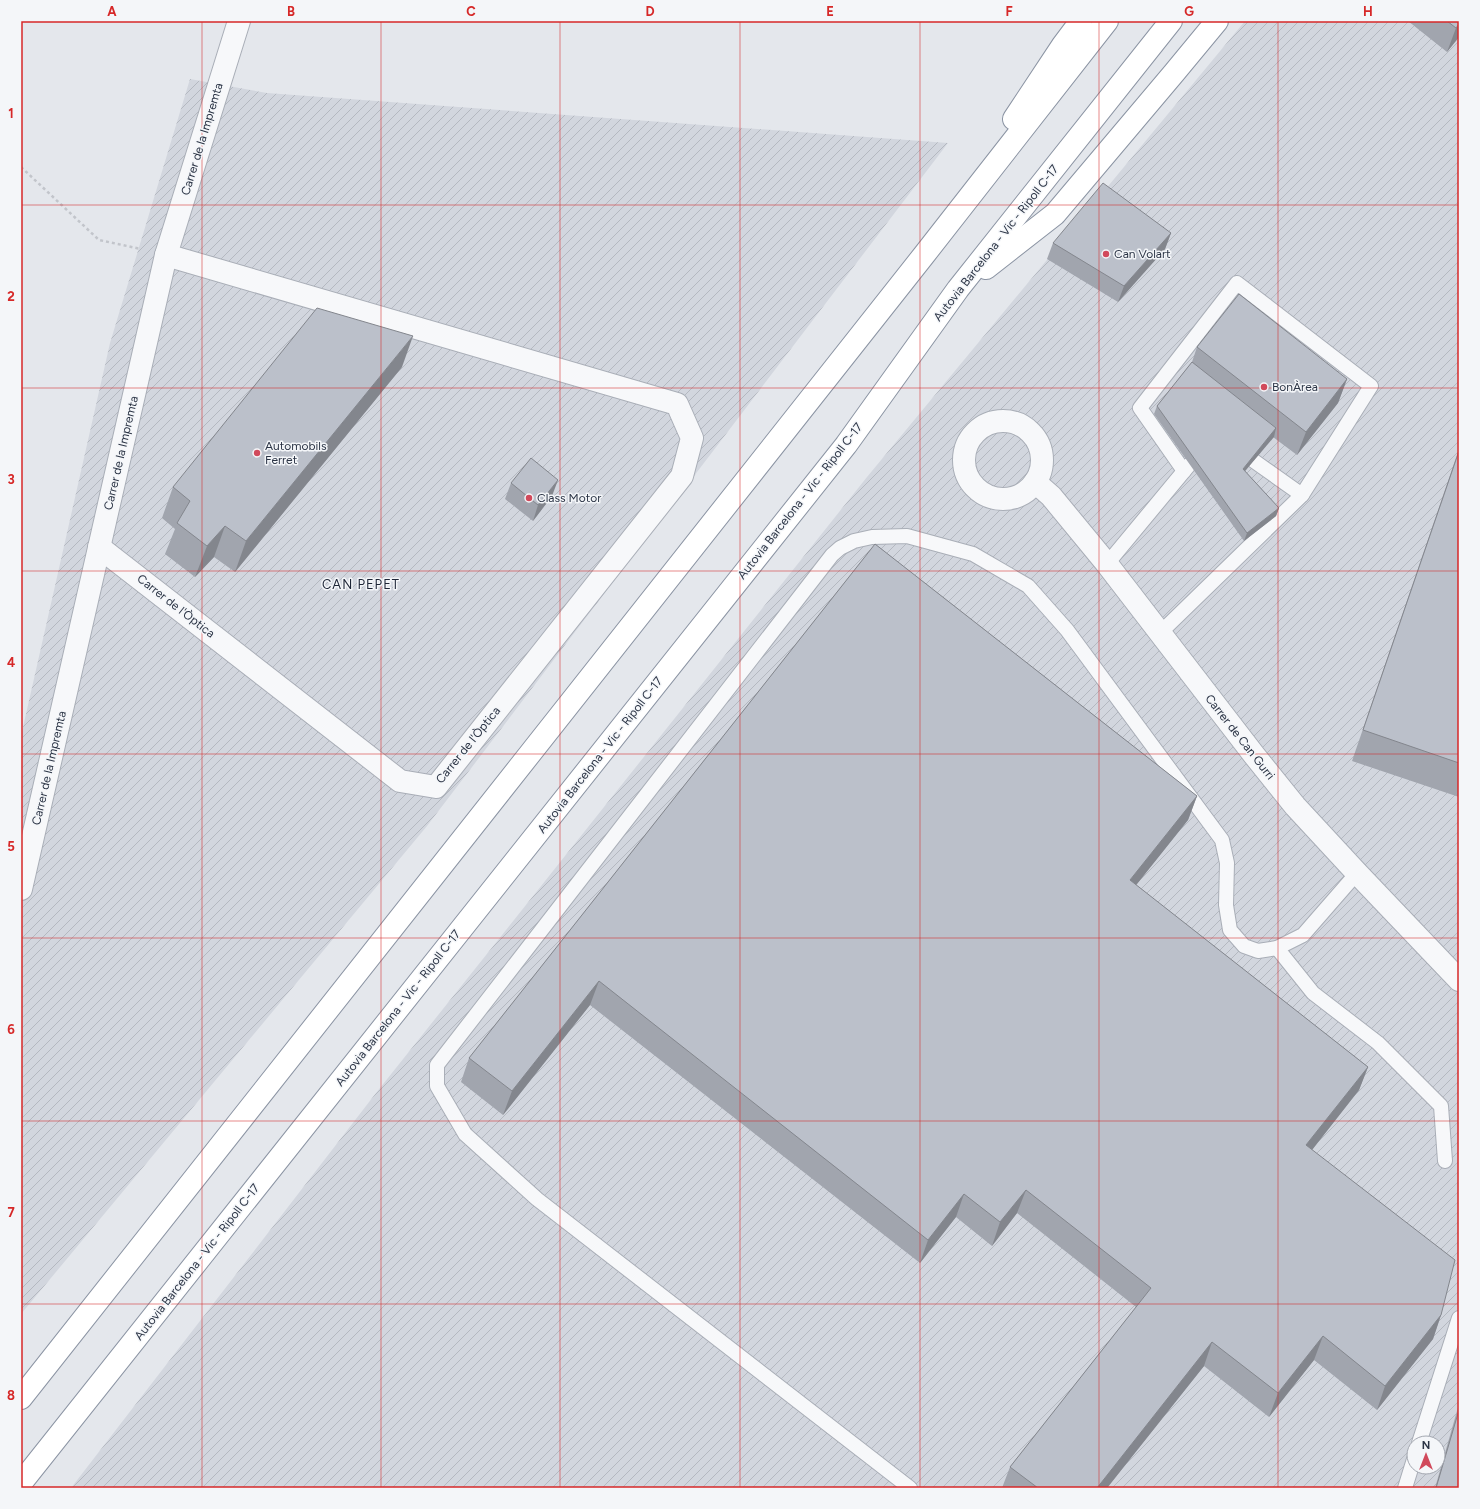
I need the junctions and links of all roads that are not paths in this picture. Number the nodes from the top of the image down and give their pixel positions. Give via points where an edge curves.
1 (239, 21) edge
2 (1081, 21) edge
3 (1107, 21) edge
4 (1171, 21) edge
5 (1217, 21) edge
6 (166, 255) junction
7 (924, 255) junction
8 (958, 289) junction
9 (1254, 461) edge
10 (1035, 482) dead end
11 (1302, 494) junction
12 (99, 547) junction
13 (1107, 564) junction
14 (1160, 633) junction
15 (1357, 873) junction
16 (21, 889) edge
17 (1277, 948) junction
18 (1459, 980) edge
19 (1445, 1161) dead end
20 (1459, 1318) edge
21 (21, 1398) edge
22 (1422, 1435) edge
23 (1409, 1475) edge
24 (21, 1483) edge
25 (910, 1488) edge
26 (1405, 1488) edge

1 - 6 street, Carrer de la Impremta
2 - 7 highway
3 - 7 highway
4 - 8 highway, Autovia Barcelona - Vic - Ripoll C-17
5 - 8 highway via 1055,214
6 - 12 street, Carrer de la Impremta
6 - 12 street, Carrer de l'Òptica via 677,404 692,438 682,476 436,787 400,781
7 - 21 highway
8 - 24 highway, Autovia Barcelona - Vic - Ripoll C-17 via 846,445
9 - 11 lane
10 - 13 street, Carrer de Can Gurri via 1051,496
11 - 13 lane via 1371,386 1237,283 1140,408 1187,468
11 - 14 lane
12 - 16 street, Carrer de la Impremta
13 - 14 street, Carrer de Can Gurri
14 - 15 street, Carrer de Can Gurri via 1295,806
15 - 17 lane via 1303,935
15 - 18 street, Carrer de Can Gurri
17 - 19 lane via 1313,993 1378,1043 1441,1106
17 - 25 lane via 1258,951 1244,946 1230,930 1226,905 1227,863 1222,840 1067,630 1028,586 974,554 907,536 872,537 854,541 832,555 437,1065 437,1086 465,1134 537,1199
20 - 22 lane
23 - 26 lane

